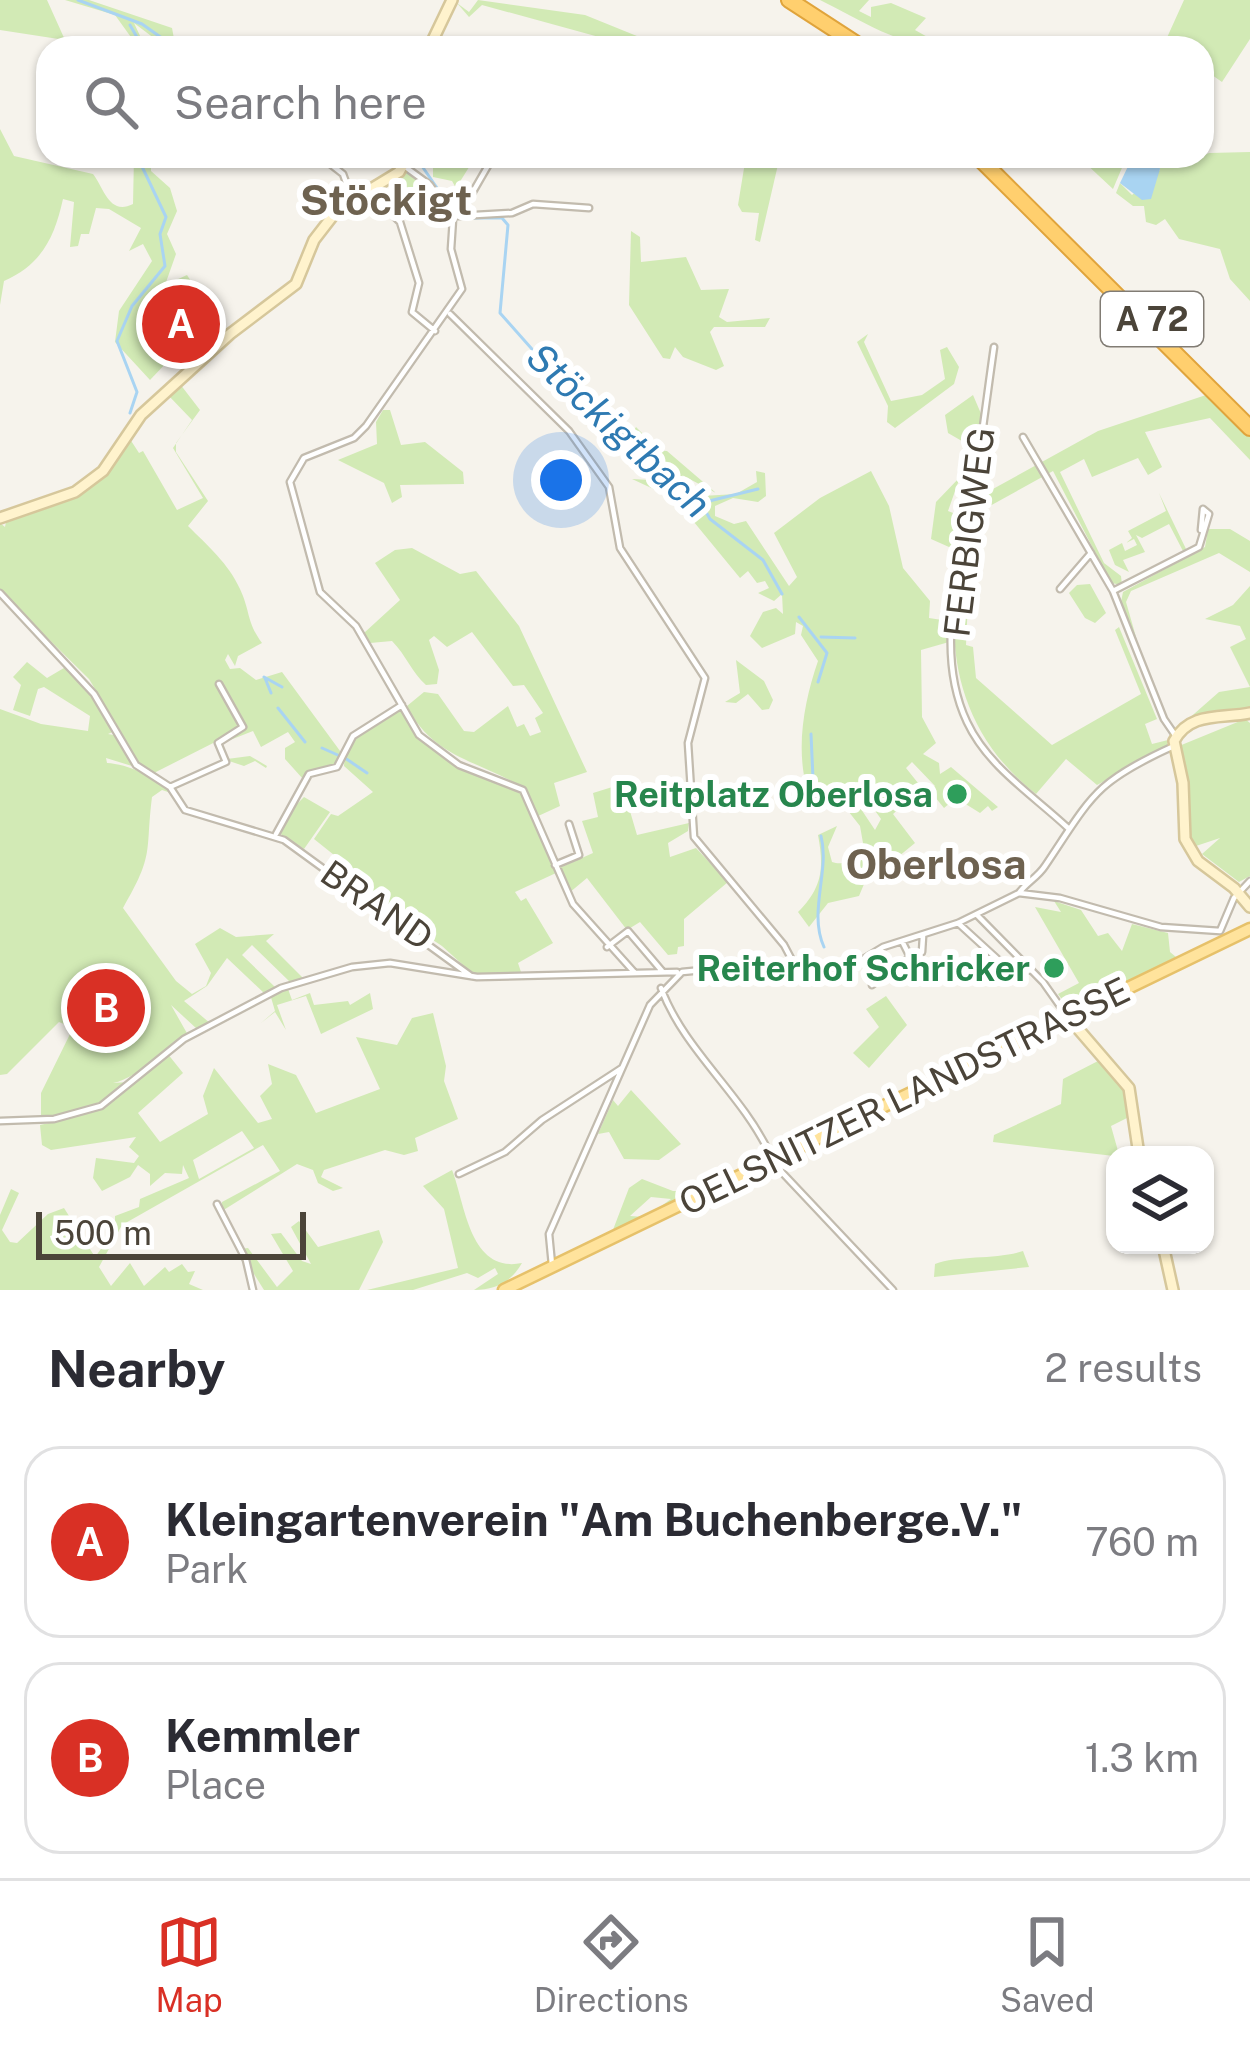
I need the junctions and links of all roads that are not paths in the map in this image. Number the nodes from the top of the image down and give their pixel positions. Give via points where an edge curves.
1 (452, 0) edge
2 (802, 0) edge
3 (789, 7) edge
4 (435, 36) edge
5 (840, 36) edge
6 (855, 36) edge
7 (335, 168) edge
8 (397, 168) edge
9 (413, 168) edge
10 (487, 168) edge
11 (990, 168) edge
12 (998, 168) edge
13 (368, 190) junction
14 (352, 199) junction
15 (589, 208) dead end
16 (456, 218) junction
17 (1068, 243) junction
18 (449, 313) junction
19 (435, 332) junction
20 (994, 347) dead end
21 (1228, 400) junction
22 (1250, 416) edge
23 (1250, 428) edge
24 (1023, 437) dead end
25 (0, 518) edge
26 (1201, 530) dead end
27 (1091, 553) junction
28 (1060, 590) dead end
29 (1113, 591) junction
30 (0, 593) edge
31 (218, 684) dead end
32 (402, 704) junction
33 (1250, 713) edge
34 (1175, 740) junction
35 (170, 787) junction
36 (1060, 821) junction
37 (569, 824) dead end
38 (1068, 828) junction
39 (275, 836) junction
40 (1053, 853) junction
41 (555, 865) junction
42 (1250, 881) edge
43 (1239, 892) junction
44 (1019, 893) junction
45 (1250, 908) edge
46 (977, 915) junction
47 (958, 923) junction
48 (1250, 929) edge
49 (923, 934) junction
50 (616, 941) junction
51 (902, 941) junction
52 (608, 947) junction
53 (616, 956) junction
54 (910, 958) junction
55 (1029, 969) junction
56 (634, 972) junction
57 (664, 972) junction
58 (682, 972) junction
59 (477, 977) junction
60 (802, 979) junction
61 (668, 980) junction
62 (872, 985) dead end
63 (661, 988) junction
64 (1067, 1016) junction
65 (622, 1068) junction
66 (1, 1121) edge
67 (1138, 1146) edge
68 (459, 1174) dead end
69 (217, 1204) dead end
70 (1165, 1254) edge
71 (556, 1265) junction
72 (253, 1290) edge
73 (504, 1290) edge
74 (893, 1290) edge
75 (1173, 1290) edge

1 - 4 street
2 - 6 highway
3 - 5 highway
7 - 14 street
8 - 13 street
9 - 16 street
10 - 16 street
11 - 17 highway, A 72
12 - 17 highway, A 72
13 - 14 street
13 - 19 street via 400,222 419,284 412,312
14 - 25 street via 314,239 296,284 141,416 103,471 75,492
15 - 16 street via 533,204
16 - 18 street via 451,250 463,285
17 - 21 highway, A 72
18 - 19 street
18 - 60 street via 568,431 609,487 620,548 707,687 688,743 694,837 784,945
19 - 32 street via 367,426 304,458 290,488 320,592 356,626
20 - 36 street, FERBIGWEG via 955,584 954,666 979,742
21 - 22 highway, A 72
21 - 23 highway, A 72
24 - 27 street
26 - 29 street via 1199,547
27 - 28 street
27 - 29 street
29 - 34 street
30 - 35 street, BRAND via 81,678 141,771
31 - 35 street via 243,727 218,742 226,761
32 - 39 street via 353,736 337,767 309,774
32 - 41 street via 419,734 450,759 523,790
33 - 34 street via 1208,716
34 - 38 street via 1108,778
34 - 43 street via 1185,839 1198,861
35 - 39 street, BRAND via 195,815
36 - 38 street, FERBIGWEG
36 - 40 street
37 - 41 street via 579,855
38 - 40 street
39 - 59 street, BRAND
40 - 44 street
41 - 52 street via 573,904
42 - 43 street
43 - 44 street via 1223,929 1213,932
43 - 45 street
44 - 46 street
46 - 47 street
46 - 55 street
47 - 49 street
47 - 55 street via 1013,974
48 - 64 main road, OELSNITZER LANDSTRASSE
49 - 51 street
49 - 54 street via 922,952
50 - 52 street
50 - 53 street
50 - 57 street via 628,931
51 - 54 street
51 - 60 street via 840,976
52 - 53 street
53 - 56 street
54 - 62 street
55 - 64 street
56 - 57 street
56 - 59 street
57 - 58 street
57 - 61 street
58 - 60 street
58 - 61 street
59 - 66 street via 377,963 314,976 159,1054 101,1106
61 - 63 street
63 - 65 street
63 - 74 street, bridge via 776,1166
64 - 67 street via 1129,1088
64 - 71 main road, OELSNITZER LANDSTRASSE
65 - 68 street via 505,1152
65 - 71 street via 548,1243
69 - 72 street
70 - 75 street
71 - 73 main road, OELSNITZER LANDSTRASSE

